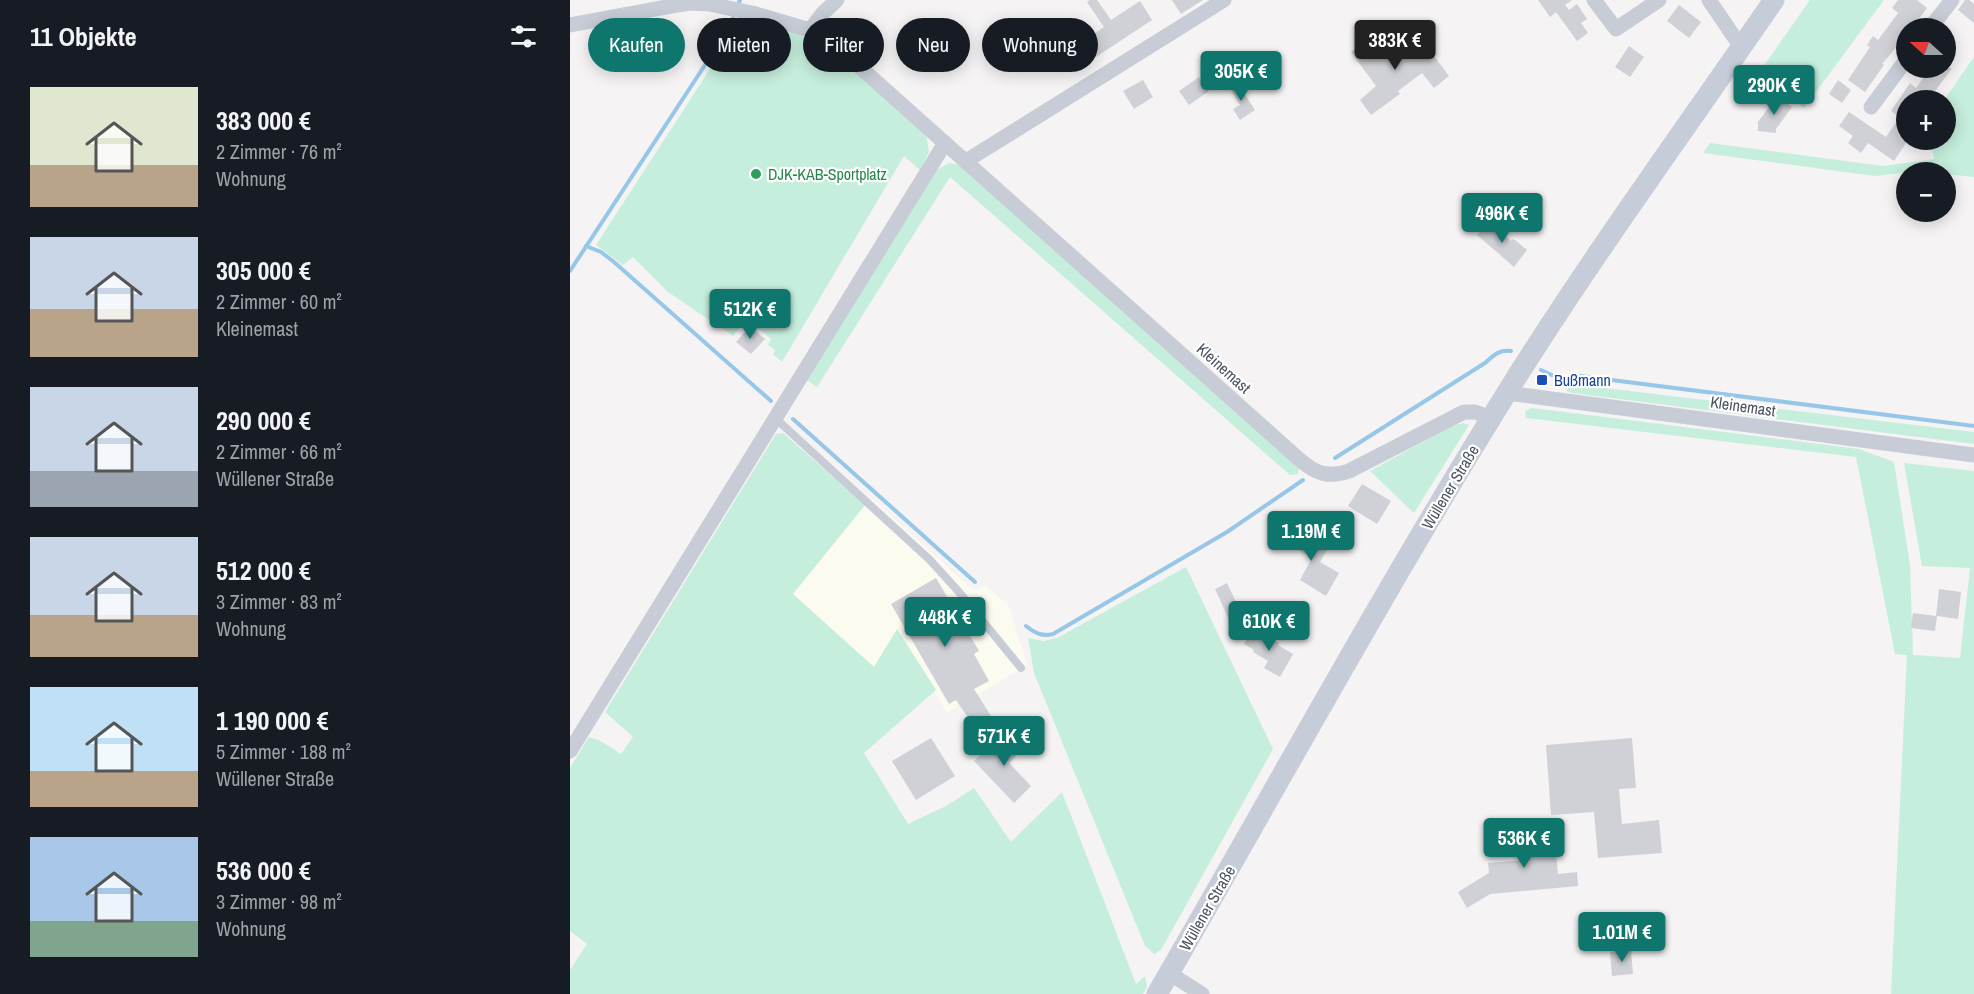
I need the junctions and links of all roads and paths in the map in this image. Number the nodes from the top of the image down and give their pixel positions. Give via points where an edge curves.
1 (837, 0) edge
2 (1224, 0) edge
3 (1594, 0) edge
4 (1659, 0) edge
5 (1709, 0) edge
6 (1774, 0) edge
7 (1952, 0) edge
8 (819, 18) edge
9 (1938, 18) edge
10 (570, 25) edge
11 (803, 28) edge
12 (1741, 47) junction
13 (865, 72) edge
14 (1896, 73) edge
15 (1871, 106) dead end
16 (945, 143) junction
17 (966, 161) junction
18 (1507, 393) junction
19 (775, 418) junction
20 (1492, 418) junction
21 (1974, 455) edge
22 (1021, 668) dead end
23 (570, 751) edge
24 (1169, 973) junction
25 (1157, 994) edge
26 (1202, 994) edge

1 - 8 street
2 - 17 street
3 - 4 street via 1616,29
5 - 12 street
6 - 12 main road, Wüllener Straße
7 - 9 street
10 - 11 street, Kleinemast via 700,3
12 - 18 main road, Wüllener Straße via 1588,267
13 - 16 street, Kleinemast
14 - 15 street
16 - 17 street, Kleinemast
16 - 19 street
17 - 20 street, Kleinemast via 1319,474 1349,471 1464,412
18 - 20 main road, Wüllener Straße
18 - 21 street, Kleinemast
19 - 22 lane via 930,560
19 - 23 street
20 - 24 main road, Wüllener Straße via 1414,546
24 - 25 main road, Wüllener Straße
24 - 26 street

